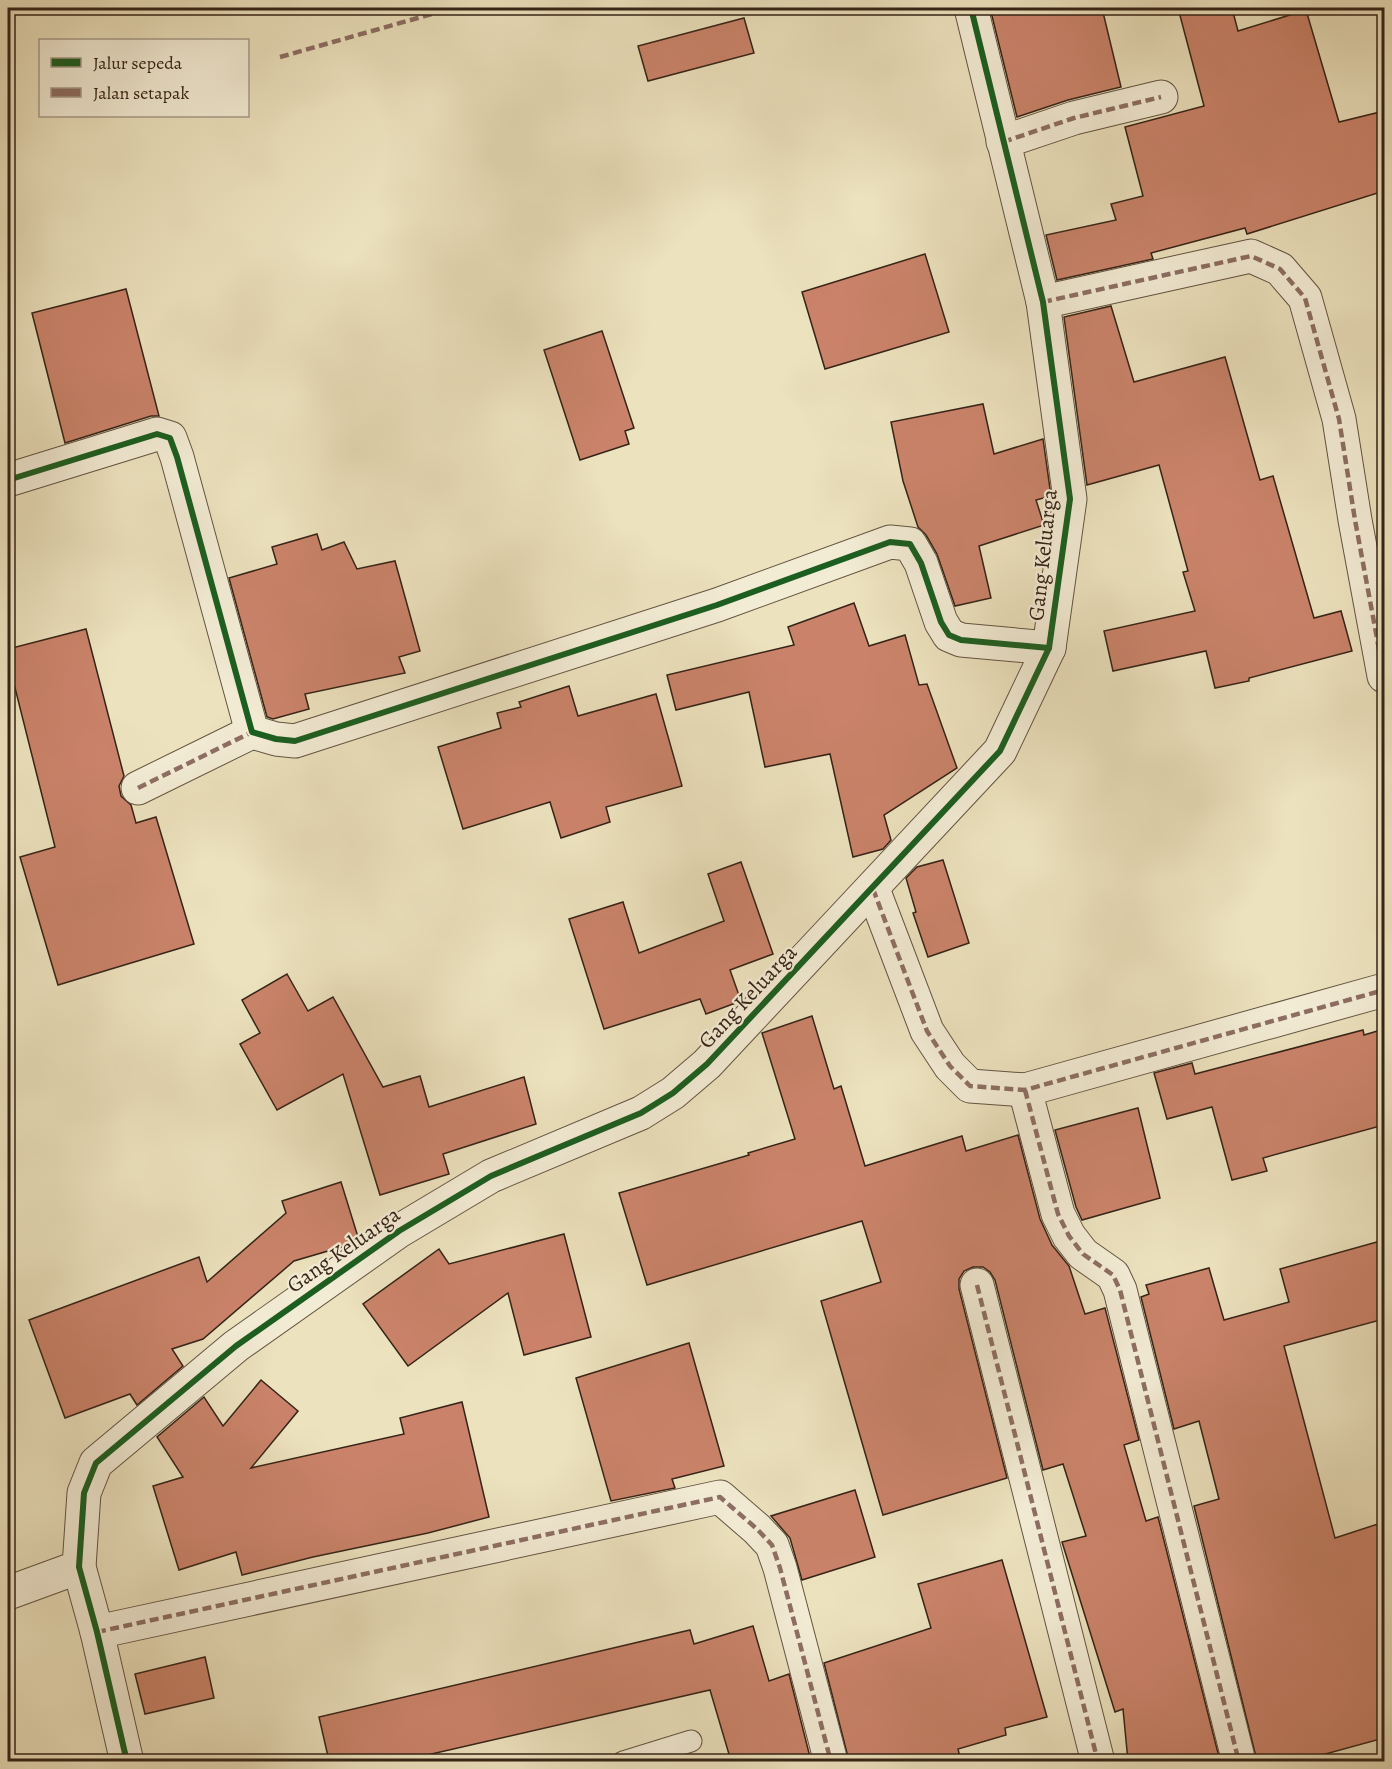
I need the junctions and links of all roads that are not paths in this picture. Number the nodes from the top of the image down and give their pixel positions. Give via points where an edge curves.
1 (971, 8) edge
2 (1161, 97) dead end
3 (1003, 142) junction
4 (1042, 303) junction
5 (8, 480) edge
6 (1049, 648) junction
7 (1384, 676) edge
8 (252, 732) junction
9 (138, 788) dead end
10 (873, 889) junction
11 (1384, 990) edge
12 (1025, 1090) junction
13 (977, 1285) dead end
14 (79, 1567) junction
15 (8, 1593) edge
16 (97, 1632) junction
17 (691, 1740) dead end
18 (127, 1761) edge
19 (623, 1761) edge
20 (831, 1761) edge
21 (1098, 1761) edge
22 (1239, 1761) edge

1 - 3 street, Gang Keluarga
2 - 3 street via 1074,118
3 - 4 street, Gang Keluarga
4 - 6 street, Gang Keluarga via 1070,498
4 - 7 street via 1251,256 1280,269 1305,298 1339,419
5 - 8 street via 157,434 170,438
6 - 8 street via 961,640 949,634 940,622 921,563 910,544 890,542 717,605 295,741
6 - 10 street, Gang Keluarga via 1000,751
8 - 9 street
10 - 12 street via 927,1032 950,1066 970,1086
10 - 14 street, Gang Keluarga via 707,1064 673,1093 641,1113 491,1176 399,1231 236,1346 96,1463 84,1493
11 - 12 street
12 - 22 street via 1058,1214 1083,1254 1113,1275 1120,1290
13 - 21 street
14 - 15 street
14 - 16 street, Gang Keluarga
16 - 18 street, Gang Keluarga
16 - 20 street via 720,1497 771,1545
17 - 19 lane

